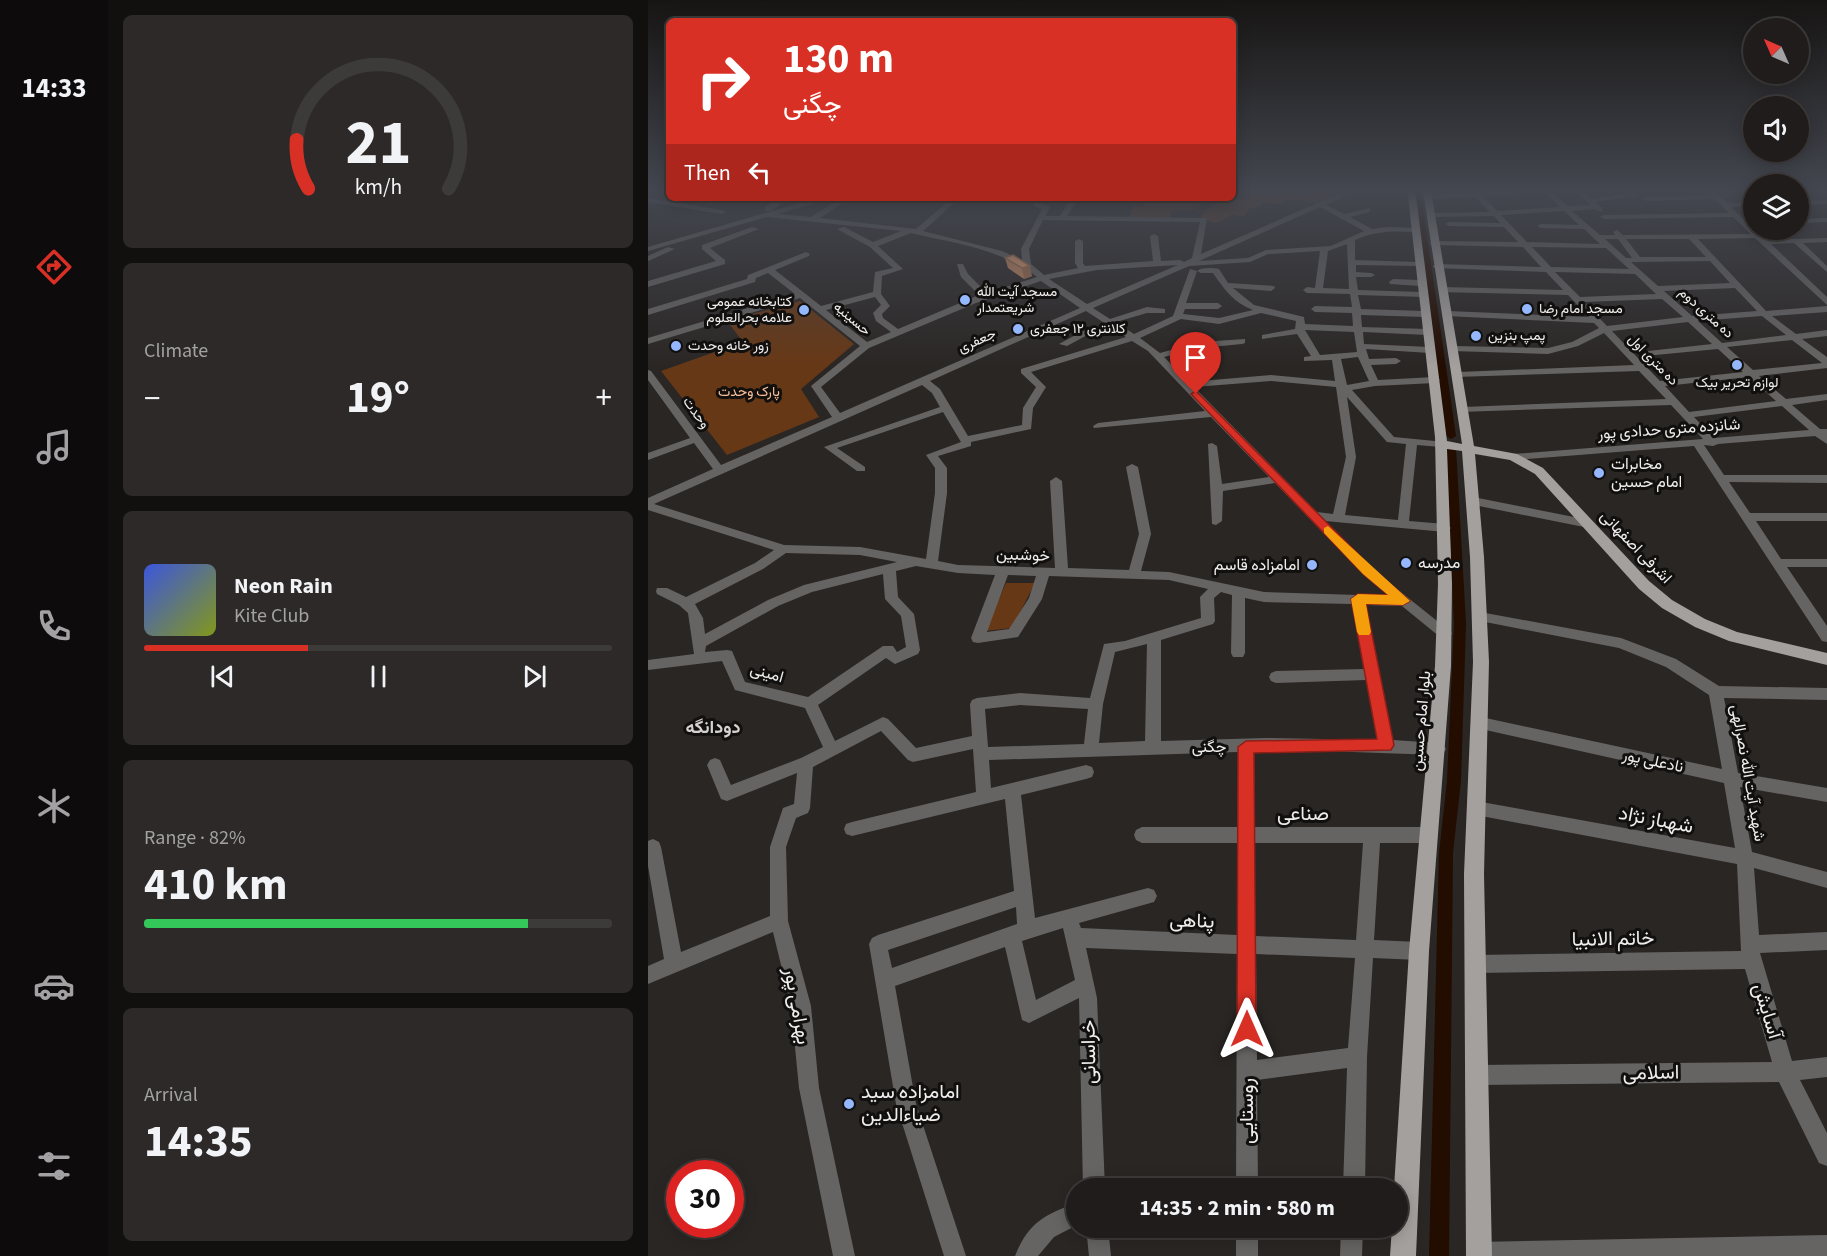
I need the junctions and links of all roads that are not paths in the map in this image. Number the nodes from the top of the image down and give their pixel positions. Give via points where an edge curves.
1 (1324, 249) edge
2 (671, 250) edge
3 (708, 250) edge
4 (878, 250) edge
5 (983, 250) edge
6 (1025, 250) edge
7 (1079, 250) edge
8 (1155, 250) edge
9 (1195, 250) edge
10 (1241, 250) edge
11 (1252, 250) edge
12 (1261, 250) edge
13 (1312, 250) edge
14 (1351, 250) edge
15 (1416, 250) edge
16 (1435, 250) edge
17 (1530, 250) edge
18 (1612, 250) edge
19 (1630, 250) edge
20 (1703, 250) edge
21 (1772, 250) edge
22 (1805, 250) edge
23 (806, 254) dead end
24 (648, 259) edge
25 (1711, 259) junction
26 (1624, 260) junction
27 (1637, 260) junction
28 (1351, 262) junction
29 (1157, 264) junction
30 (1191, 264) junction
31 (1418, 264) junction
32 (1027, 265) junction
33 (960, 266) dead end
34 (1437, 266) junction
35 (1083, 269) junction
36 (1548, 269) junction
37 (1827, 270) edge
38 (771, 271) junction
39 (1638, 273) junction
40 (1351, 274) junction
41 (1371, 275) dead end
42 (1045, 277) junction
43 (1394, 282) dead end
44 (648, 284) edge
45 (1224, 285) junction
46 (1736, 285) junction
47 (1270, 288) dead end
48 (1421, 289) junction
49 (1307, 290) dead end
50 (1319, 290) junction
51 (1442, 290) junction
52 (1353, 292) junction
53 (1660, 292) junction
54 (878, 294) junction
55 (802, 295) junction
56 (985, 297) junction
57 (1575, 297) junction
58 (1827, 302) edge
59 (1182, 306) junction
60 (1218, 306) dead end
61 (1089, 307) junction
62 (819, 309) junction
63 (1315, 309) dead end
64 (1827, 309) edge
65 (1162, 311) dead end
66 (1356, 311) junction
67 (648, 312) edge
68 (1258, 312) junction
69 (1425, 314) junction
70 (1448, 314) junction
71 (1764, 314) junction
72 (1178, 316) junction
73 (1690, 319) junction
74 (1597, 320) junction
75 (1111, 321) junction
76 (1096, 327) dead end
77 (1300, 329) junction
78 (1605, 329) junction
79 (1356, 330) junction
80 (1428, 332) junction
81 (898, 333) junction
82 (1827, 333) edge
83 (1135, 337) junction
84 (1265, 337) dead end
85 (1796, 338) junction
86 (648, 341) edge
87 (1242, 341) dead end
88 (1064, 344) dead end
89 (1720, 345) junction
90 (866, 346) junction
91 (1454, 349) junction
92 (1430, 350) junction
93 (1361, 354) junction
94 (1648, 354) dead end
95 (1336, 355) junction
96 (1158, 356) junction
97 (1396, 361) dead end
98 (1827, 363) edge
99 (1643, 368) junction
100 (648, 373) edge
101 (1752, 374) junction
102 (1458, 375) junction
103 (922, 380) junction
104 (1435, 380) junction
105 (1376, 383) junction
106 (1658, 384) junction
107 (1187, 385) junction
108 (1343, 386) junction
109 (1827, 397) edge
110 (1675, 402) junction
111 (1784, 402) junction
112 (946, 408) junction
113 (1463, 410) junction
114 (1215, 413) junction
115 (1687, 415) junction
116 (851, 423) junction
117 (1098, 426) dead end
118 (1824, 435) edge
119 (696, 439) junction
120 (965, 440) junction
121 (1441, 441) junction
122 (1412, 442) junction
123 (1468, 443) junction
124 (1713, 443) junction
125 (1698, 444) junction
126 (1212, 446) dead end
127 (1513, 457) junction
128 (648, 458) edge
129 (1132, 467) dead end
130 (861, 469) dead end
131 (719, 470) junction
132 (1721, 478) junction
133 (1278, 479) junction
134 (1827, 479) edge
135 (1056, 482) dead end
136 (1216, 488) junction
137 (1473, 501) junction
138 (648, 503) edge
139 (1314, 516) junction
140 (1747, 517) junction
141 (1827, 517) edge
142 (1338, 518) junction
143 (1216, 521) dead end
144 (1403, 524) junction
145 (1589, 524) junction
146 (1444, 528) junction
147 (784, 549) junction
148 (916, 562) junction
149 (1778, 563) junction
150 (1827, 563) edge
151 (931, 564) junction
152 (889, 569) junction
153 (1003, 571) junction
154 (1044, 572) junction
155 (1062, 573) junction
156 (1134, 575) junction
157 (1218, 587) junction
158 (662, 591) dead end
159 (1239, 592) junction
160 (1358, 599) junction
161 (1403, 601) junction
162 (688, 602) junction
163 (1810, 612) junction
164 (1827, 612) edge
165 (1480, 617) junction
166 (1445, 633) junction
167 (1827, 637) edge
168 (1154, 638) junction
169 (699, 643) junction
170 (1238, 652) dead end
171 (700, 658) junction
172 (1827, 659) edge
173 (648, 665) edge
174 (1372, 674) junction
175 (1276, 677) dead end
176 (1716, 692) junction
177 (1827, 694) edge
178 (810, 703) junction
179 (1096, 704) junction
180 (1481, 723) junction
181 (1386, 745) junction
182 (1246, 747) junction
183 (831, 748) junction
184 (980, 748) junction
185 (1153, 748) junction
186 (1438, 749) junction
187 (1091, 750) junction
188 (806, 763) junction
189 (715, 765) dead end
190 (1086, 772) dead end
191 (1730, 778) junction
192 (1012, 790) junction
193 (1827, 795) edge
194 (984, 797) junction
195 (1476, 808) junction
196 (852, 830) dead end
197 (1142, 835) dead end
198 (1246, 835) junction
199 (1372, 835) junction
200 (1428, 835) junction
201 (653, 847) dead end
202 (1744, 858) junction
203 (1827, 880) edge
204 (1024, 896) junction
205 (1148, 896) dead end
206 (779, 921) junction
207 (1071, 926) junction
208 (1019, 933) junction
209 (1827, 941) edge
210 (1246, 945) junction
211 (1364, 949) junction
212 (1419, 951) junction
213 (1751, 952) junction
214 (674, 963) junction
215 (1475, 964) junction
216 (648, 975) edge
217 (885, 980) junction
218 (1085, 986) junction
219 (1358, 1058) junction
220 (1827, 1067) edge
221 (1247, 1071) junction
222 (1785, 1072) junction
223 (1476, 1075) junction
224 (1827, 1155) edge
225 (1094, 1178) edge
226 (1247, 1178) edge
227 (1354, 1178) edge
228 (1066, 1218) edge
229 (1098, 1238) edge
230 (1247, 1238) edge
231 (1352, 1238) edge
232 (1813, 1249) edge
233 (1703, 1253) edge
234 (1479, 1254) edge
235 (1611, 1254) edge
236 (844, 1256) edge
237 (955, 1256) edge
238 (1026, 1256) edge
239 (1100, 1256) edge
240 (1247, 1256) edge
241 (1351, 1256) edge
242 (1403, 1256) edge

1 - 50 street
2 - 24 street
3 - 44 street via 722,262
4 - 54 street via 899,269 878,274
5 - 32 street
6 - 32 street
7 - 35 street
8 - 29 street
9 - 30 street
10 - 30 street, جعفری
11 - 30 street via 1250,260
12 - 13 street
14 - 28 street
15 - 31 main road, بلوار امام حسین
16 - 34 main road
17 - 36 street, ده متری اول
18 - 26 street, ده متری دوم
19 - 27 street
20 - 25 street
21 - 58 street
22 - 37 street
23 - 38 street
25 - 27 street
25 - 46 street
26 - 27 street
26 - 39 street, ده متری دوم
28 - 31 street
28 - 40 street
29 - 30 street
29 - 35 street
30 - 45 street via 1216,271
30 - 59 street
30 - 61 street, جعفری
31 - 48 main road, بلوار امام حسین
32 - 42 street
33 - 56 street
34 - 36 street
34 - 51 main road
35 - 42 street
36 - 39 street
36 - 57 street, ده متری اول
38 - 55 street, حسینیه
38 - 67 street
39 - 53 street, ده متری دوم
40 - 41 street
40 - 52 street
42 - 56 street
42 - 61 street via 1057,289
43 - 48 street
45 - 47 street
45 - 68 street
46 - 53 street
46 - 71 street
48 - 52 street
48 - 69 main road, بلوار امام حسین
49 - 50 street
50 - 52 street
51 - 57 street
51 - 70 main road
52 - 66 street
53 - 57 street
53 - 73 street, ده متری دوم
54 - 62 street
54 - 81 street via 885,306 878,313 879,319
55 - 62 street, حسینیه
55 - 86 street
56 - 81 street
57 - 74 street, ده متری اول
59 - 60 street
59 - 72 street
61 - 75 street
61 - 103 street, جعفری
62 - 90 street, حسینیه
63 - 66 street
64 - 71 street
65 - 75 street via 1147,310
66 - 69 street
66 - 79 street
68 - 72 street via 1219,321
68 - 77 street via 1301,319
69 - 80 main road, بلوار امام حسین
70 - 74 street
70 - 91 main road
71 - 73 street
71 - 85 street
72 - 83 street
73 - 78 street
73 - 89 street, ده متری دوم
74 - 78 street, ده متری اول
75 - 83 street
76 - 88 street
77 - 79 street
77 - 84 street
77 - 95 street via 1312,358
78 - 91 street via 1575,344 1548,351
78 - 99 street, ده متری اول
79 - 80 street
79 - 93 street
80 - 92 main road, بلوار امام حسین
81 - 90 street
82 - 85 street
83 - 96 street
83 - 120 street via 1024,371 1041,387 1028,408 1027,427
85 - 89 street
85 - 98 street
87 - 96 street via 1200,345
89 - 94 street
89 - 101 street, ده متری دوم
90 - 116 street, حسینیه via 816,386
91 - 102 main road
92 - 93 street
92 - 104 main road, بلوار امام حسین
93 - 95 street
93 - 97 street
93 - 105 street
95 - 108 street
96 - 107 street
98 - 101 street
99 - 102 street
99 - 106 street, ده متری اول
100 - 119 street, وحدت
101 - 106 street
101 - 111 street, ده متری دوم
102 - 113 main road
103 - 112 street via 936,391
103 - 116 street, جعفری
104 - 105 street
104 - 121 main road, بلوار امام حسین
105 - 108 street
106 - 110 street, ده متری اول
107 - 108 street via 1271,378
107 - 114 street
108 - 122 street via 1391,440
108 - 142 street via 1351,457
109 - 111 street
110 - 113 street
110 - 115 street, ده متری اول
111 - 115 street
111 - 118 street, ده متری دوم
112 - 116 street
112 - 120 street
113 - 123 main road
114 - 117 street
114 - 133 street
115 - 124 street, ده متری اول
116 - 130 street via 829,447
116 - 131 street, جعفری
118 - 124 street, شانزده متری حدادی پور
119 - 128 street
119 - 131 street, وحدت
120 - 151 street via 967,444 931,455 941,468 941,493
121 - 122 street
121 - 123 main road, اشرفی اصفهانی
121 - 146 main road, بلوار امام حسین
122 - 144 street
123 - 127 main road, اشرفی اصفهانی
123 - 137 main road
124 - 125 street, شانزده متری حدادی پور
125 - 127 street, شانزده متری حدادی پور
125 - 132 street
126 - 136 street
127 - 145 main road, اشرفی اصفهانی via 1539,471
129 - 156 street via 1145,534
131 - 138 street, جعفری
132 - 134 street
132 - 140 street
133 - 136 street
133 - 139 street
135 - 155 street
136 - 143 street
137 - 145 street
137 - 165 main road
138 - 147 street, خوشبین
139 - 142 street
139 - 161 street via 1367,571
140 - 141 street
140 - 149 street
142 - 144 street
144 - 146 street
145 - 172 main road, اشرفی اصفهانی via 1644,585 1700,623 1734,636
146 - 166 main road, بلوار امام حسین
147 - 148 street, خوشبین via 860,551
147 - 162 street
148 - 151 street, خوشبین
148 - 152 street
149 - 150 street
149 - 163 street
151 - 153 street, خوشبین via 958,570
152 - 169 street via 809,588
152 - 178 street via 892,599 907,614 913,650 895,659 888,650
153 - 154 street, خوشبین
153 - 154 street via 978,638 1013,633 1035,599
154 - 155 street, خوشبین
155 - 156 street, خوشبین
156 - 157 street, خوشبین via 1169,576
157 - 159 street, خوشبین
157 - 168 street via 1207,597 1208,621
158 - 162 street
159 - 160 street, خوشبین via 1264,597
159 - 170 street
160 - 161 street, خوشبین
160 - 174 street
161 - 166 street
162 - 169 street via 698,619
163 - 164 street
163 - 167 street
165 - 176 street, شهید آیت الله نصرالهی via 1621,643 1671,663
165 - 180 main road
166 - 186 main road, بلوار امام حسین
168 - 179 street via 1109,648
168 - 185 street
169 - 171 street
171 - 173 street, امینی
171 - 178 street, امینی via 727,655 740,686
174 - 175 street
174 - 181 street
176 - 177 street
176 - 191 street, شهید آیت الله نصرالهی
178 - 183 street
179 - 184 street via 1020,699 977,704
179 - 187 street
180 - 191 street, نادعلی پور
180 - 195 main road
181 - 182 street, چگنی
181 - 186 street, چگنی
182 - 185 street, چگنی
182 - 198 street, روستایی
183 - 184 street, چگنی via 883,723 914,756
183 - 188 street
184 - 187 street, چگنی
184 - 194 street
185 - 187 street, چگنی
186 - 200 main road, بلوار امام حسین
188 - 189 street via 727,794
188 - 206 street, بهرامی پور via 802,808 789,813 778,848
190 - 192 street
191 - 193 street, نادعلی پور
191 - 202 street, شهید آیت الله نصرالهی
192 - 194 street
192 - 204 street
194 - 196 street
195 - 202 street, شهباز نژاد
195 - 215 main road
197 - 198 street, صناعی
198 - 199 street, صناعی
198 - 210 street, روستایی
199 - 200 street, صناعی
199 - 211 street
200 - 212 main road, بلوار امام حسین
201 - 214 street
202 - 203 street, شهباز نژاد
202 - 213 street, آسایش
204 - 208 street
204 - 217 street via 879,944
205 - 207 street
206 - 214 street
206 - 236 street, بهرامی پور via 801,1006 809,1088
207 - 208 street
207 - 210 street, پناهی via 1085,939
207 - 218 street, خراسانی
208 - 217 street
208 - 218 street via 1029,1013
209 - 213 street, خاتم الانبیا
210 - 211 street, پناهی
210 - 221 street, روستایی
211 - 212 street, پناهی
211 - 219 street
212 - 242 main road, بلوار امام حسین
213 - 215 street, خاتم الانبیا
213 - 222 street, آسایش
214 - 216 street
215 - 223 main road
217 - 237 street via 906,1104
218 - 225 street, خراسانی
219 - 221 street
219 - 227 street
220 - 222 street, اسلامی
221 - 226 street, روستایی
222 - 223 street, اسلامی
222 - 224 street, آسایش
223 - 234 main road
228 - 238 street via 1035,1238
229 - 239 street
230 - 240 street
231 - 241 street
232 - 233 street
233 - 235 street
234 - 235 street

